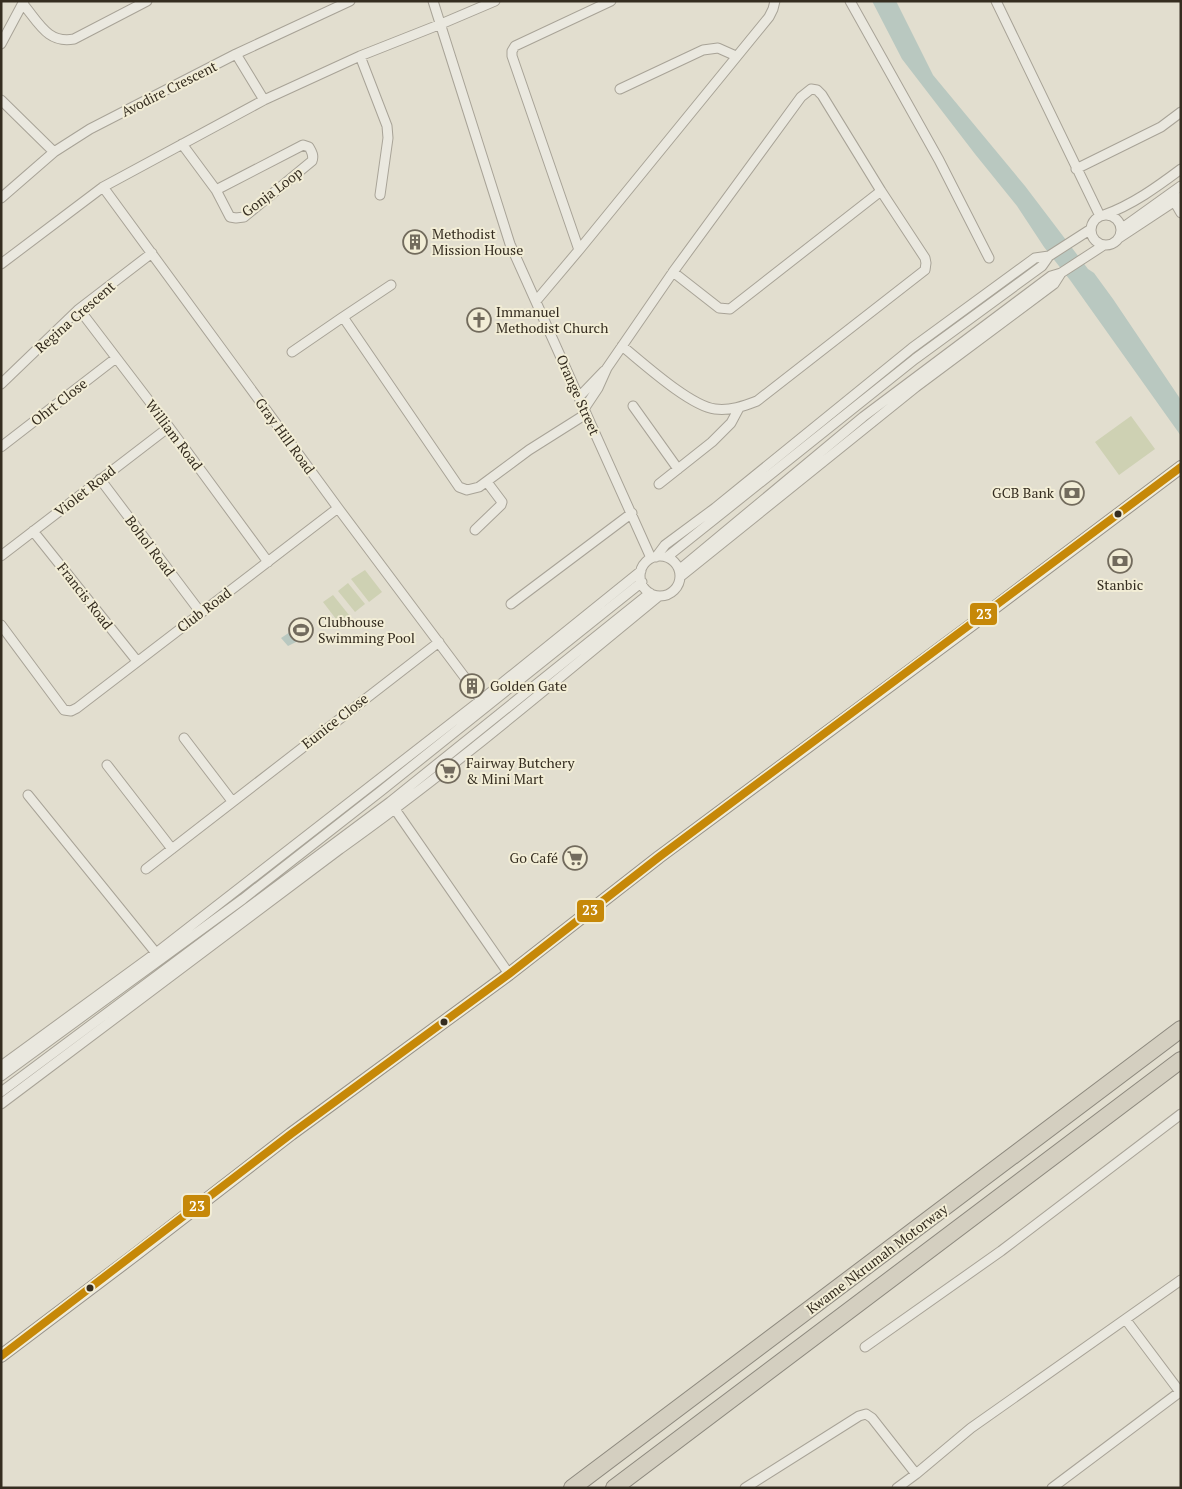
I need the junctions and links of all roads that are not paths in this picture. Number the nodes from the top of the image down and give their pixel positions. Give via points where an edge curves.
1 (126, 1) edge
2 (147, 1) edge
3 (350, 1) edge
4 (433, 1) edge
5 (495, 1) edge
6 (611, 1) edge
7 (775, 1) edge
8 (850, 1) edge
9 (996, 1) edge
10 (24, 3) edge
11 (124, 13) junction
12 (441, 24) junction
13 (1, 44) edge
14 (236, 54) junction
15 (360, 56) junction
16 (736, 56) junction
17 (620, 89) dead end
18 (1, 100) edge
19 (264, 100) junction
20 (1181, 112) edge
21 (182, 144) junction
22 (54, 152) junction
23 (1181, 169) edge
24 (1076, 170) junction
25 (1181, 186) edge
26 (103, 187) junction
27 (216, 190) junction
28 (881, 191) junction
29 (380, 194) dead end
30 (1, 198) edge
31 (1177, 199) edge
32 (1181, 212) edge
33 (1102, 216) junction
34 (1091, 230) junction
35 (1120, 233) junction
36 (1104, 245) junction
37 (579, 250) junction
38 (152, 253) junction
39 (1049, 256) junction
40 (989, 258) dead end
41 (1, 264) edge
42 (673, 272) junction
43 (391, 285) dead end
44 (536, 301) junction
45 (79, 309) junction
46 (343, 317) junction
47 (622, 346) junction
48 (292, 352) dead end
49 (116, 358) junction
50 (607, 368) junction
51 (1, 384) edge
52 (579, 397) junction
53 (633, 406) dead end
54 (739, 408) junction
55 (585, 411) junction
56 (169, 427) junction
57 (1, 447) edge
58 (1181, 467) edge
59 (678, 469) junction
60 (100, 479) junction
61 (487, 482) junction
62 (659, 484) dead end
63 (338, 508) junction
64 (632, 513) junction
65 (475, 530) dead end
66 (33, 531) junction
67 (1, 556) edge
68 (654, 557) junction
69 (666, 557) junction
70 (268, 562) junction
71 (641, 571) junction
72 (680, 573) junction
73 (642, 582) junction
74 (655, 594) junction
75 (511, 604) dead end
76 (201, 613) junction
77 (1, 625) edge
78 (439, 642) junction
79 (137, 662) junction
80 (481, 700) junction
81 (184, 738) dead end
82 (107, 764) dead end
83 (382, 791) junction
84 (28, 796) dead end
85 (232, 801) junction
86 (390, 802) junction
87 (396, 810) junction
88 (172, 848) junction
89 (146, 869) dead end
90 (156, 953) junction
91 (509, 974) junction
92 (1181, 1029) edge
93 (1181, 1060) edge
94 (1, 1066) edge
95 (1, 1076) edge
96 (1, 1092) edge
97 (1, 1104) edge
98 (1181, 1114) edge
99 (1181, 1280) edge
100 (1126, 1320) junction
101 (864, 1347) dead end
102 (1, 1356) edge
103 (1180, 1391) edge
104 (916, 1474) junction
105 (1057, 1486) edge
106 (572, 1488) edge
107 (614, 1488) edge
108 (745, 1488) edge
109 (897, 1488) edge

1 - 11 street
2 - 11 street
3 - 14 street, Avodire Crescent
4 - 12 street, Orange Street
5 - 12 street
6 - 37 street via 516,46 512,51
7 - 16 street via 769,17
8 - 40 street via 939,160
9 - 24 street
10 - 11 street via 52,37 60,40 74,39
10 - 13 street
12 - 15 street
12 - 44 street, Orange Street via 510,244
14 - 19 street
14 - 22 street, Avodire Crescent via 90,129
15 - 19 street
15 - 29 street via 387,126 387,151
16 - 17 street via 718,48 703,50
16 - 37 street
18 - 22 street
19 - 21 street
20 - 24 street via 1161,127
21 - 26 street
21 - 27 street, Gonja Loop
22 - 30 street, Avodire Crescent
23 - 33 street via 1118,210
24 - 33 street
25 - 35 street
26 - 38 street, Gray Hill Road
26 - 41 street
27 - 27 street, Gonja Loop via 303,145 312,151 312,161 244,217 230,217
28 - 42 street via 730,309 719,308
28 - 42 street via 822,95 811,89 801,97
28 - 54 street via 925,258 925,270 757,401
31 - 32 street
31 - 35 street
33 - 34 street via 1094,222
33 - 35 street via 1109,215 1118,220
34 - 36 street via 1096,241
34 - 39 street
35 - 36 street via 1113,244
36 - 72 street via 1062,273 1054,284 916,387
37 - 44 street
38 - 45 street, Regina Crescent
38 - 63 street, Gray Hill Road
39 - 68 street via 1035,258 912,348
39 - 69 street via 1042,266 915,359
42 - 47 street
43 - 46 street
44 - 52 street, Orange Street
45 - 49 street, William Road
45 - 51 street, Regina Crescent
46 - 48 street
46 - 61 street via 459,487 467,490 479,488
47 - 50 street
47 - 54 street via 698,402 715,409
49 - 56 street, William Road
49 - 57 street, Ohrt Close
50 - 52 street
50 - 55 street
52 - 55 street, Orange Street
53 - 59 street
54 - 59 street via 732,423
55 - 61 street
55 - 64 street, Orange Street
56 - 60 street, Violet Road
56 - 70 street, William Road
58 - 91 main road via 666,852
59 - 62 street
60 - 66 street, Violet Road
60 - 76 street, Bohol Road
61 - 65 street via 502,502
63 - 70 street, Club Road
63 - 78 street, Gray Hill Road
64 - 68 street, Orange Street
64 - 75 street
66 - 67 street, Violet Road
66 - 79 street, Francis Road
68 - 69 street
68 - 71 street
69 - 72 street via 674,562
70 - 76 street, Club Road
71 - 73 street
71 - 80 street
72 - 74 street via 675,589 668,594
73 - 74 street
73 - 83 street
74 - 86 street
74 - 87 street
76 - 79 street, Club Road
77 - 79 street, Club Road via 64,710 77,708
78 - 80 street, Gray Hill Road
78 - 85 street, Eunice Close
80 - 90 street
81 - 85 street
82 - 88 street
83 - 86 street
83 - 95 street via 243,900
84 - 90 street
85 - 88 street, Eunice Close
86 - 87 street
86 - 96 street
87 - 91 street
87 - 97 street
88 - 89 street, Eunice Close
90 - 94 street
91 - 102 main road via 291,1134
92 - 106 highway, Kwame Nkrumah Motorway
93 - 107 highway, Kwame Nkrumah Motorway
98 - 101 street via 1001,1250
99 - 100 street
100 - 103 street
100 - 104 street via 971,1428
103 - 105 street
104 - 108 street via 866,1414
104 - 109 street

